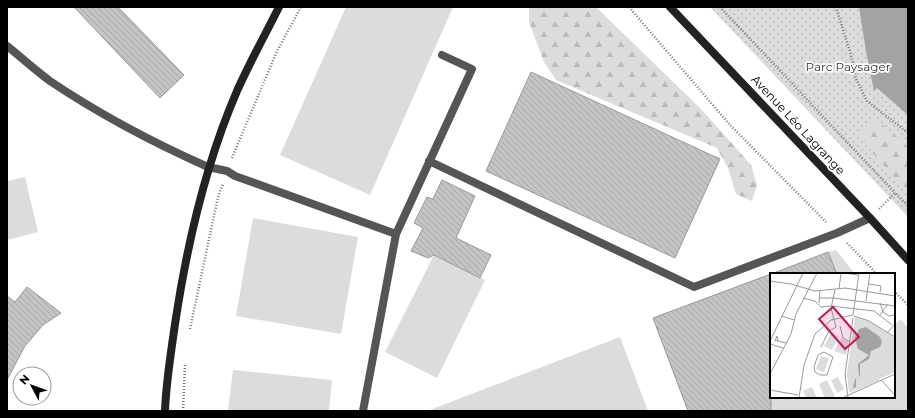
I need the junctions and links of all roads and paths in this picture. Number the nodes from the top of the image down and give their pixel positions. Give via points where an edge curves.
1 (279, 7) edge
2 (301, 7) edge
3 (629, 7) edge
4 (670, 7) edge
5 (720, 7) edge
6 (836, 7) edge
7 (7, 46) edge
8 (442, 56) dead end
9 (908, 133) edge
10 (429, 161) junction
11 (208, 167) junction
12 (227, 171) junction
13 (895, 193) junction
14 (908, 206) edge
15 (870, 218) junction
16 (837, 233) junction
17 (396, 234) junction
18 (908, 260) edge
19 (876, 273) edge
20 (895, 292) edge
21 (908, 305) edge
22 (188, 335) dead end
23 (185, 358) dead end
24 (166, 411) edge
25 (183, 411) edge
26 (363, 411) edge

1 - 11 street via 237,91
2 - 12 path via 277,51
3 - 16 path via 730,125
4 - 15 street, Avenue Léo Lagrange
5 - 13 path
6 - 9 path via 856,78 867,101
7 - 11 street via 49,80 103,114
8 - 10 street via 472,69
10 - 16 street via 694,287
10 - 17 street
11 - 12 street
11 - 24 street via 192,229 178,305
12 - 17 street
12 - 22 path via 218,197
13 - 14 path
13 - 15 path
15 - 16 street
15 - 18 street, Avenue Léo Lagrange
16 - 19 path
17 - 26 street
20 - 21 path
23 - 25 path

